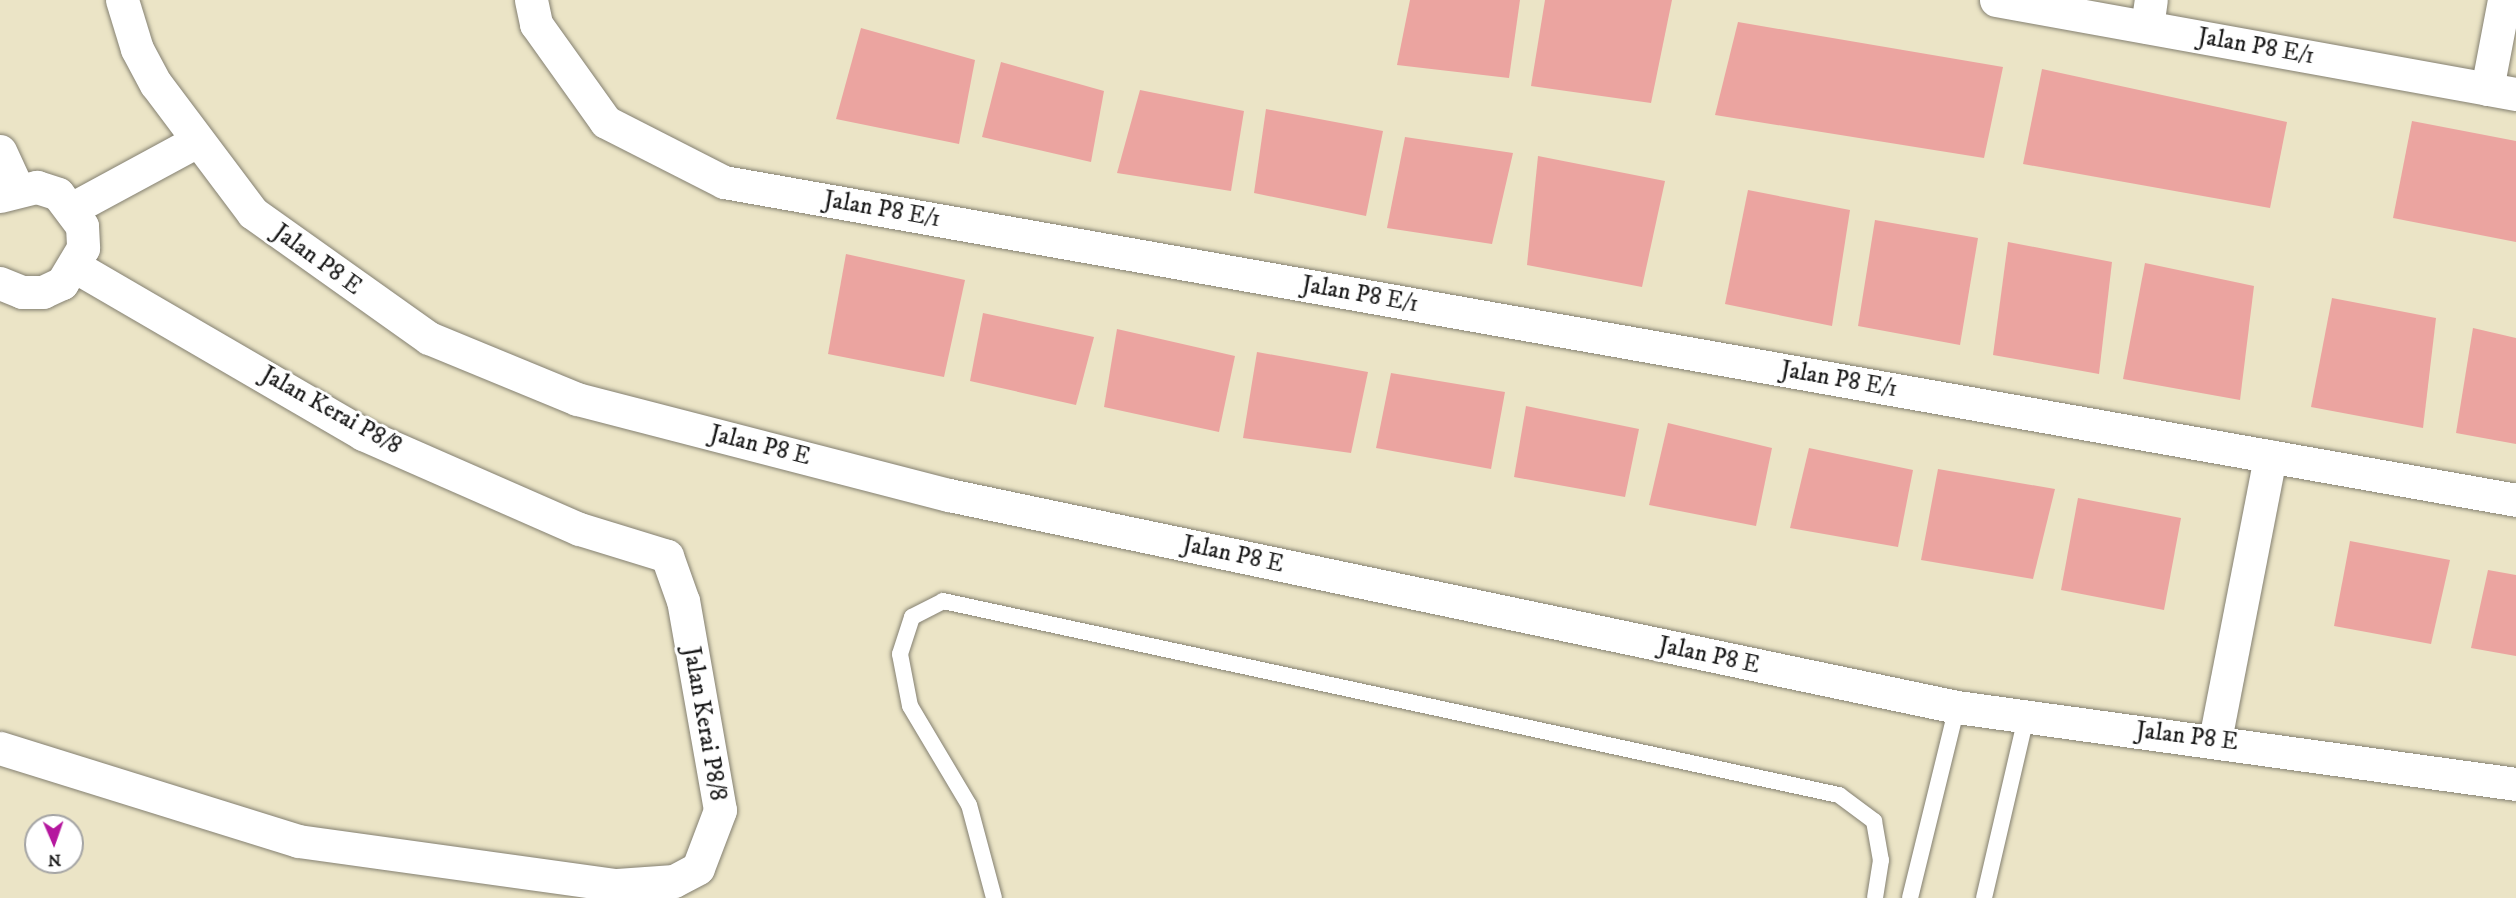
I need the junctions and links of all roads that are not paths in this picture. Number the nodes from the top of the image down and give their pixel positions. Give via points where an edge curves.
1 (122, 0) edge
2 (531, 0) edge
3 (1996, 0) edge
4 (2504, 0) edge
5 (2149, 14) edge
6 (2502, 91) edge
7 (195, 142) junction
8 (4, 173) edge
9 (74, 208) junction
10 (76, 267) junction
11 (0, 283) edge
12 (2270, 456) junction
13 (2516, 500) edge
14 (1956, 707) junction
15 (2026, 717) junction
16 (2215, 740) junction
17 (0, 748) edge
18 (2516, 784) edge
19 (994, 898) edge
20 (1875, 898) edge
21 (1910, 898) edge
22 (1984, 898) edge

1 - 7 street, Jalan P8 E via 137,49
2 - 12 street, Jalan P8 E/1 via 536,24 606,122 724,182
3 - 5 street, Jalan P8 E/1
4 - 6 street
5 - 6 street, Jalan P8 E/1
7 - 9 street
7 - 14 street, Jalan P8 E via 253,213 429,338 577,399 949,495
8 - 9 street
9 - 10 street via 82,226
10 - 11 street via 62,283 43,292 22,292
10 - 17 street, Jalan Kerai P8/8 via 363,434 579,530 667,556 683,601 720,810 698,868 674,881 617,885 298,841
12 - 13 street, Jalan P8 E/1
12 - 16 street
14 - 15 street, Jalan P8 E
14 - 21 lane
15 - 16 street, Jalan P8 E
15 - 22 lane
16 - 18 street, Jalan P8 E
19 - 20 lane via 969,805 910,706 900,654 912,617 943,601 1839,795 1874,821 1881,860

